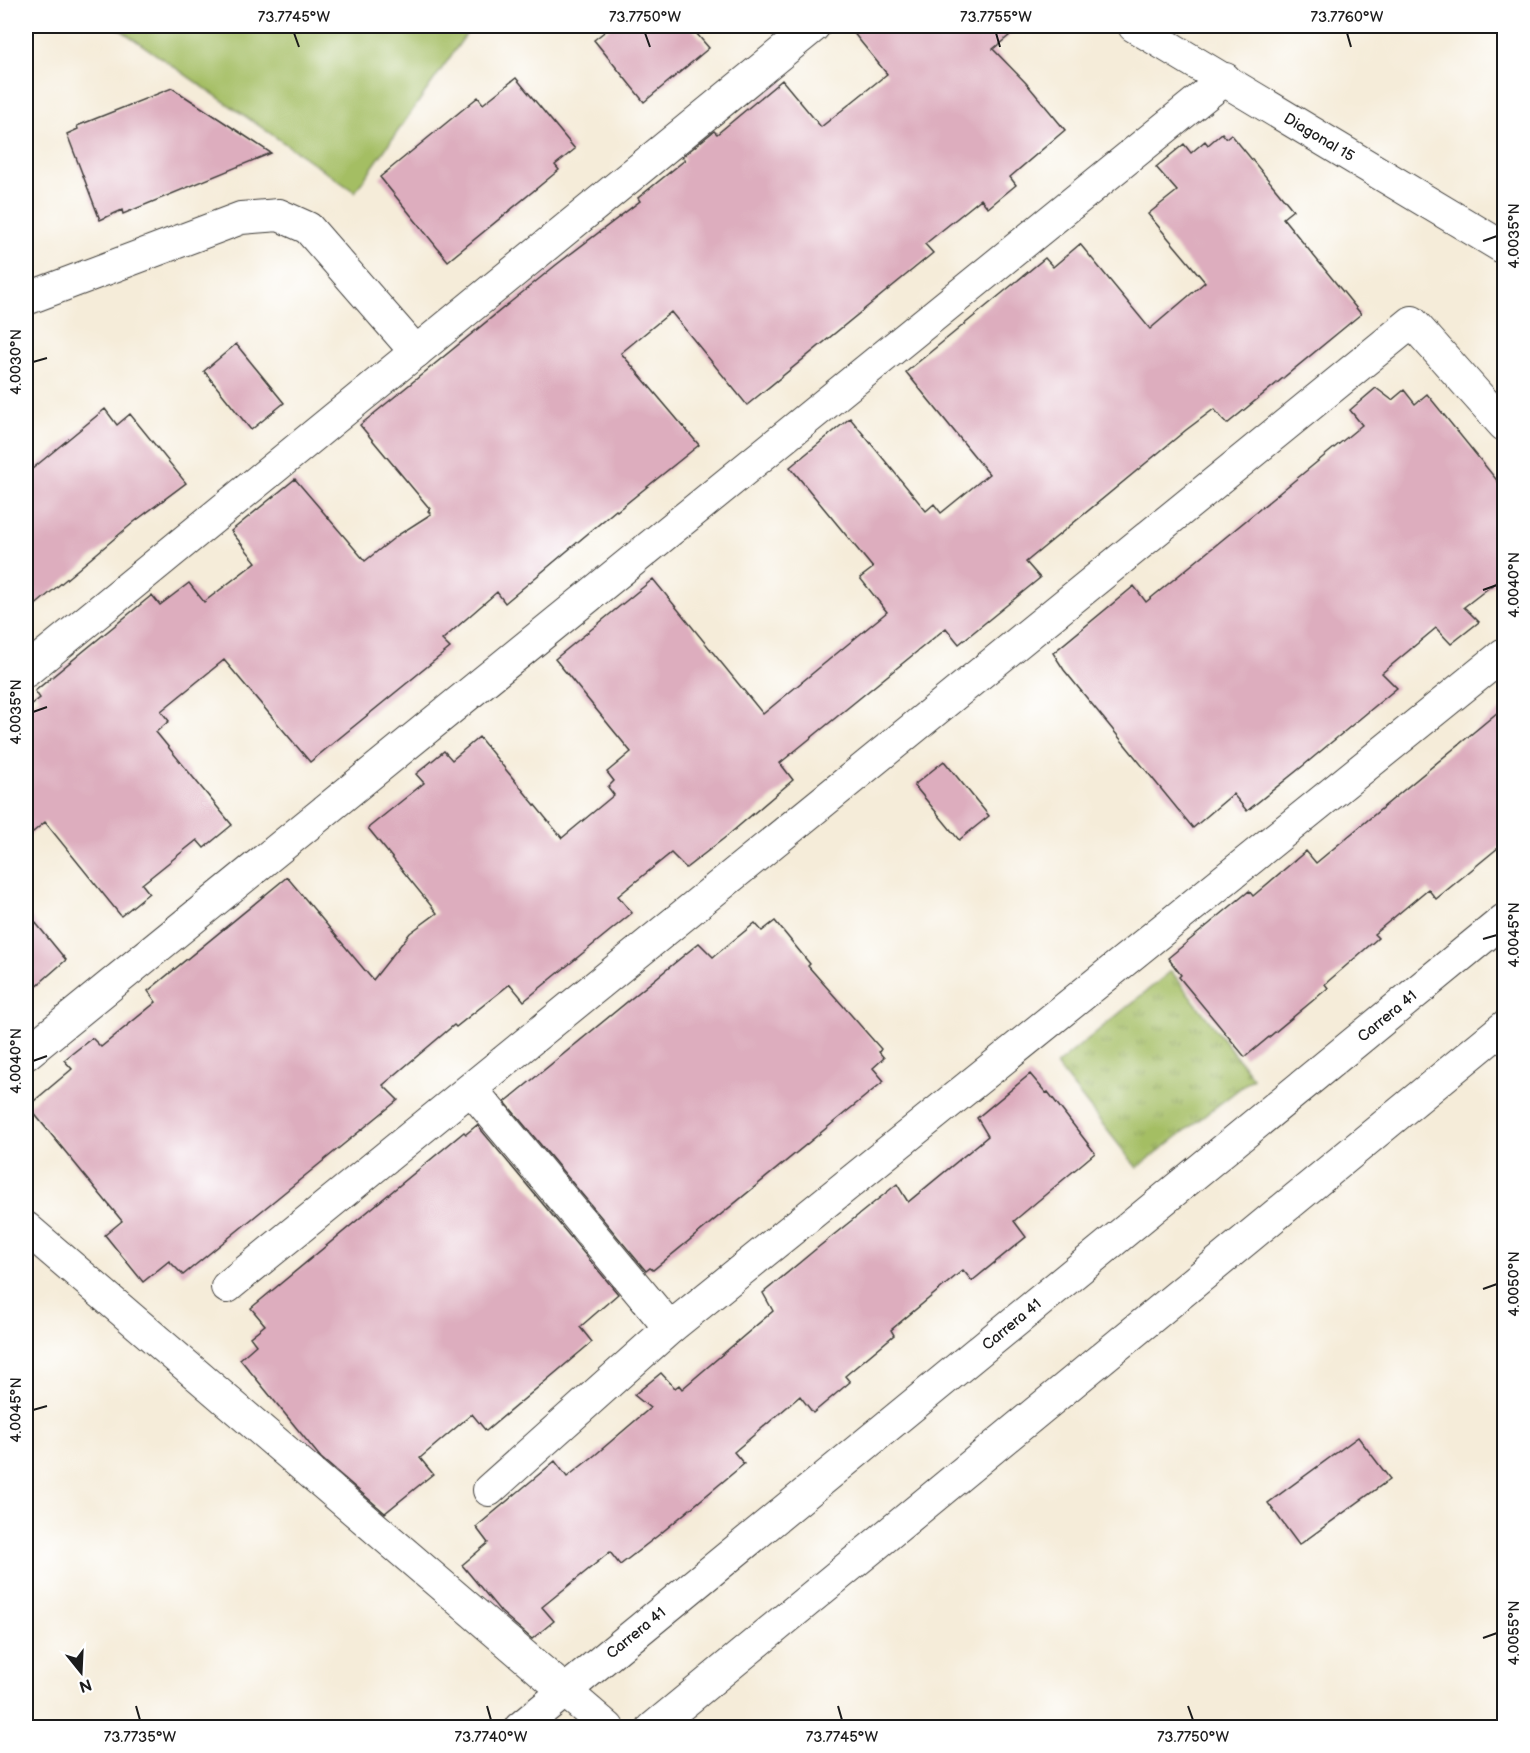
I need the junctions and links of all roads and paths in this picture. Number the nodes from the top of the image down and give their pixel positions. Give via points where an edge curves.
1 (814, 26) edge
2 (1134, 26) edge
3 (1225, 79) junction
4 (1504, 248) edge
5 (26, 299) edge
6 (416, 352) junction
7 (1504, 425) edge
8 (1504, 654) edge
9 (26, 671) edge
10 (1504, 920) edge
11 (1504, 1027) edge
12 (26, 1054) edge
13 (471, 1089) junction
14 (26, 1228) edge
15 (227, 1287) dead end
16 (670, 1328) junction
17 (489, 1490) dead end
18 (566, 1689) junction
19 (520, 1728) edge
20 (608, 1728) edge
21 (653, 1728) edge

1 - 6 street
2 - 3 street, Diagonal 15
3 - 4 street, Diagonal 15
3 - 12 street
5 - 6 street via 241,218 279,215 308,228
6 - 9 street
7 - 13 street via 1413,322
8 - 16 street
10 - 18 street, Carrera 41
11 - 21 street
13 - 15 street
13 - 16 street
14 - 18 street
16 - 17 street
18 - 19 street, Carrera 41
18 - 20 street

